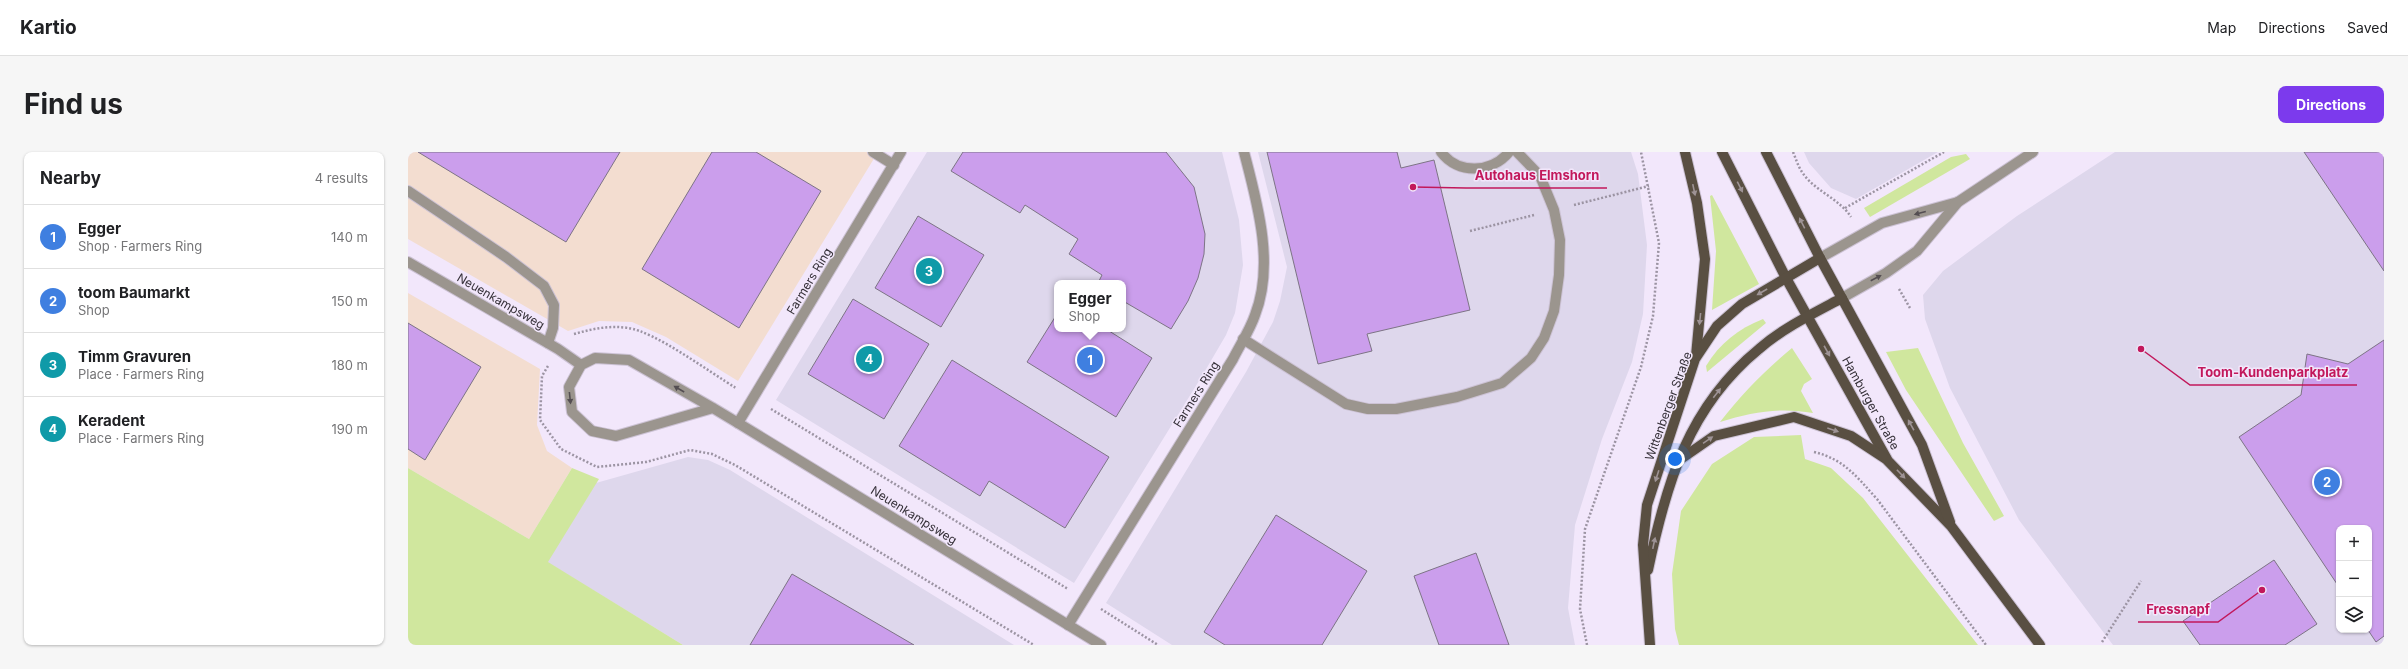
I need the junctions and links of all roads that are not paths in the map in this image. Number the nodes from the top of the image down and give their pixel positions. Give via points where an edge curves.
1 (873, 152) edge
2 (901, 152) edge
3 (1244, 152) edge
4 (1442, 152) edge
5 (1509, 152) edge
6 (1517, 152) edge
7 (1685, 152) edge
8 (1722, 152) edge
9 (1766, 152) edge
10 (2033, 152) edge
11 (894, 165) junction
12 (408, 192) edge
13 (1958, 202) junction
14 (1820, 258) junction
15 (408, 262) edge
16 (1786, 278) junction
17 (1842, 298) junction
18 (1808, 317) junction
19 (1243, 339) junction
20 (548, 343) junction
21 (1696, 359) junction
22 (581, 365) junction
23 (713, 408) junction
24 (738, 423) junction
25 (1888, 461) junction
26 (1676, 462) junction
27 (1951, 526) junction
28 (1646, 582) junction
29 (1068, 625) junction
30 (1101, 645) edge
31 (1650, 645) edge
32 (2040, 645) edge

1 - 11 street
2 - 11 street, Farmers Ring
3 - 19 street, Farmers Ring via 1258,208 1265,268 1256,314
4 - 5 street via 1455,164 1471,169 1487,168 1502,160
6 - 19 street via 1540,176 1554,210 1560,240 1559,275 1554,311 1544,338 1531,358 1502,382 1457,396 1396,410 1368,409 1346,404
7 -> 21 main road via 1697,203 1705,258
8 -> 16 main road
14 -> 9 main road
10 - 13 street
11 - 24 street, Farmers Ring
12 - 20 street via 506,257 544,286 554,305 553,328
13 -> 14 street via 1882,223
17 -> 13 street via 1886,273 1917,251
14 - 16 main road, Wittenberger Straße
14 - 17 main road
15 - 20 street, Neuenkampsweg
16 - 18 main road, Hamburger Straße
16 -> 21 main road, Wittenberger Straße via 1742,304 1727,317 1717,326
17 - 18 main road, Wittenberger Straße
27 -> 17 main road, Hamburger Straße via 1922,445
18 -> 25 main road, Hamburger Straße
26 -> 18 main road, Wittenberger Straße via 1699,416 1731,374 1759,348
19 - 29 street, Farmers Ring
20 - 22 street, Neuenkampsweg
21 -> 28 main road, Wittenberger Straße via 1647,505 1643,545
23 -> 22 street, Neuenkampsweg via 629,360 595,358
22 -> 23 street via 569,387 572,412 592,431 616,436
23 - 24 street, Neuenkampsweg
24 - 29 street, Neuenkampsweg
26 -> 25 main road via 1714,436 1794,417 1851,436
25 -> 27 main road, Hamburger Straße
28 -> 26 main road, Wittenberger Straße via 1661,509
27 - 32 main road, Hamburger Straße
28 - 31 main road, Wittenberger Straße
29 - 30 street, Neuenkampsweg

